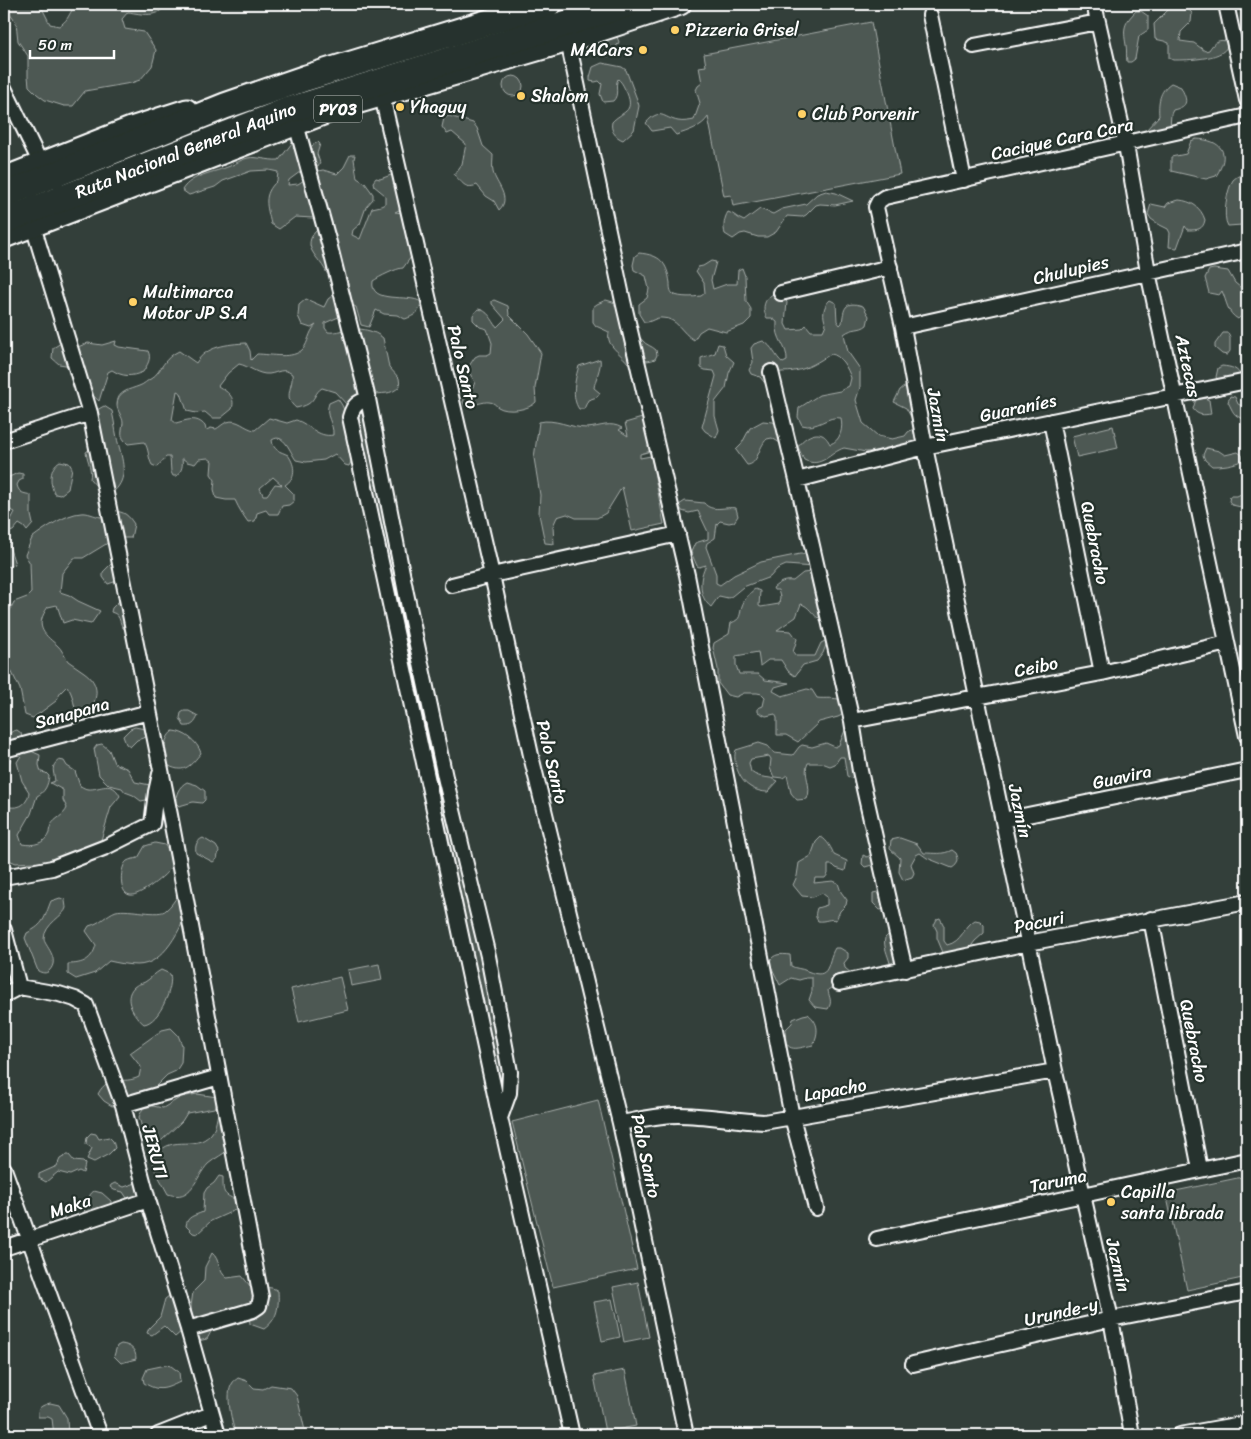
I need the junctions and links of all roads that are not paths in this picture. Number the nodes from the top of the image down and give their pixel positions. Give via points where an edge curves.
1 (548, 4) edge
2 (628, 4) edge
3 (680, 4) edge
4 (1094, 4) edge
5 (1226, 4) edge
6 (930, 15) dead end
7 (1098, 22) junction
8 (568, 41) junction
9 (974, 46) dead end
10 (306, 78) junction
11 (4, 88) edge
12 (382, 96) junction
13 (1247, 100) edge
14 (1247, 116) edge
15 (296, 124) junction
16 (1126, 145) junction
17 (41, 164) junction
18 (4, 178) edge
19 (964, 180) junction
20 (4, 195) edge
21 (885, 197) joint
22 (4, 221) edge
23 (33, 226) junction
24 (4, 237) edge
25 (1247, 251) edge
26 (890, 267) junction
27 (1148, 272) junction
28 (781, 293) dead end
29 (903, 327) junction
30 (771, 372) dead end
31 (1247, 381) edge
32 (1175, 395) junction
33 (368, 398) junction
34 (90, 413) junction
35 (1051, 420) junction
36 (4, 441) edge
37 (925, 447) junction
38 (797, 480) junction
39 (678, 534) junction
40 (492, 574) junction
41 (452, 585) dead end
42 (1227, 643) junction
43 (1102, 673) junction
44 (977, 697) junction
45 (149, 712) junction
46 (852, 721) junction
47 (1247, 736) edge
48 (4, 750) edge
49 (161, 770) junction
50 (1247, 770) edge
51 (1003, 820) junction
52 (152, 824) junction
53 (174, 834) junction
54 (4, 877) edge
55 (1247, 902) edge
56 (1151, 919) junction
57 (4, 930) edge
58 (1028, 943) junction
59 (905, 970) junction
60 (839, 983) dead end
61 (19, 987) junction
62 (4, 995) edge
63 (1055, 1071) junction
64 (218, 1077) junction
65 (123, 1106) junction
66 (792, 1117) junction
67 (500, 1118) junction
68 (620, 1123) junction
69 (1247, 1160) edge
70 (4, 1169) edge
71 (1200, 1170) junction
72 (1083, 1195) junction
73 (148, 1200) junction
74 (816, 1208) dead end
75 (29, 1239) junction
76 (877, 1239) dead end
77 (4, 1248) edge
78 (1247, 1292) edge
79 (1112, 1320) junction
80 (188, 1330) junction
81 (913, 1364) dead end
82 (211, 1414) junction
83 (1247, 1422) edge
84 (100, 1435) edge
85 (158, 1435) edge
86 (218, 1435) edge
87 (572, 1435) edge
88 (686, 1435) edge
89 (1132, 1435) edge
90 (1180, 1435) edge

1 - 10 highway, Ruta Nacional General Aquino / PY03
2 - 22 highway, Ruta Nacional General Aquino / PY03 via 286,111
3 - 8 main road, PY03
4 - 7 street, Aztecas
5 - 13 street
6 - 19 street
7 - 9 street
7 - 16 street, Aztecas
8 - 12 main road, PY03
8 - 39 street via 623,301
10 - 17 main road, PY03 via 218,99 131,128
10 - 20 highway, Ruta Nacional General Aquino / PY03 via 225,106
11 - 17 street
12 - 15 main road, PY03
12 - 40 street, Palo Santo
14 - 16 street, Cacique Cara Cara
15 - 23 main road, PY03
15 - 33 street via 330,243
16 - 19 street, Cacique Cara Cara
16 - 27 street, Aztecas
17 - 18 main road, PY03
19 - 21 street, Cacique Cara Cara
21 - 26 street, Jazmín via 876,207
23 - 24 main road, PY03
23 - 34 street
25 - 27 street, Chulupies
26 - 28 street
26 - 29 street, Jazmín
27 - 29 street, Chulupies
27 - 32 street, Aztecas
29 - 37 street, Jazmín
30 - 38 street
31 - 32 street, Guaraníes
32 - 35 street, Guaraníes
32 - 42 street, Aztecas
33 - 67 street via 408,602 488,956 510,1072 509,1093
33 - 67 street via 352,408 350,417
34 - 36 street
34 - 45 street
35 - 37 street, Guaraníes
35 - 43 street, Quebracho
37 - 38 street, Guaraníes
37 - 44 street, Jazmín
38 - 46 street
39 - 40 street
39 - 66 street
40 - 41 street
40 - 68 street, Palo Santo via 532,760
42 - 43 street, Ceibo
42 - 47 street, Aztecas
43 - 44 street, Ceibo
44 - 46 street, Ceibo
44 - 51 street, Jazmín
45 - 48 street, Sanapana
45 - 49 street
46 - 59 street via 860,771
49 - 52 street
49 - 53 street
50 - 51 street, Guavira
51 - 58 street, Jazmín
52 - 53 street
52 - 54 street via 106,847 52,868
53 - 64 street
55 - 56 street, Pacuri
56 - 58 street, Pacuri
56 - 71 street, Quebracho
57 - 61 street
58 - 59 street, Pacuri
58 - 63 street, Jazmín
59 - 60 street, Pacuri
61 - 62 street
61 - 65 street, JERUTI via 59,994 86,1005
63 - 66 street, Lapacho
63 - 72 street, Jazmín
64 - 65 street
64 - 80 street via 261,1297 259,1306 253,1310
65 - 73 street, JERUTI
66 - 68 street, Lapacho via 764,1122 676,1115
66 - 74 street
67 - 87 street
68 - 88 street, Palo Santo
69 - 71 street, Taruma
70 - 75 street
71 - 72 street, Taruma
72 - 76 street, Taruma
72 - 79 street, Jazmín
73 - 75 street, Maka
73 - 80 street, JERUTI
75 - 77 street, Maka
75 - 84 street
78 - 79 street, Urunde-y
79 - 81 street, Urunde-y
79 - 89 street, Jazmín
80 - 82 street, JERUTI
82 - 85 street
82 - 86 street, JERUTI
83 - 90 street

